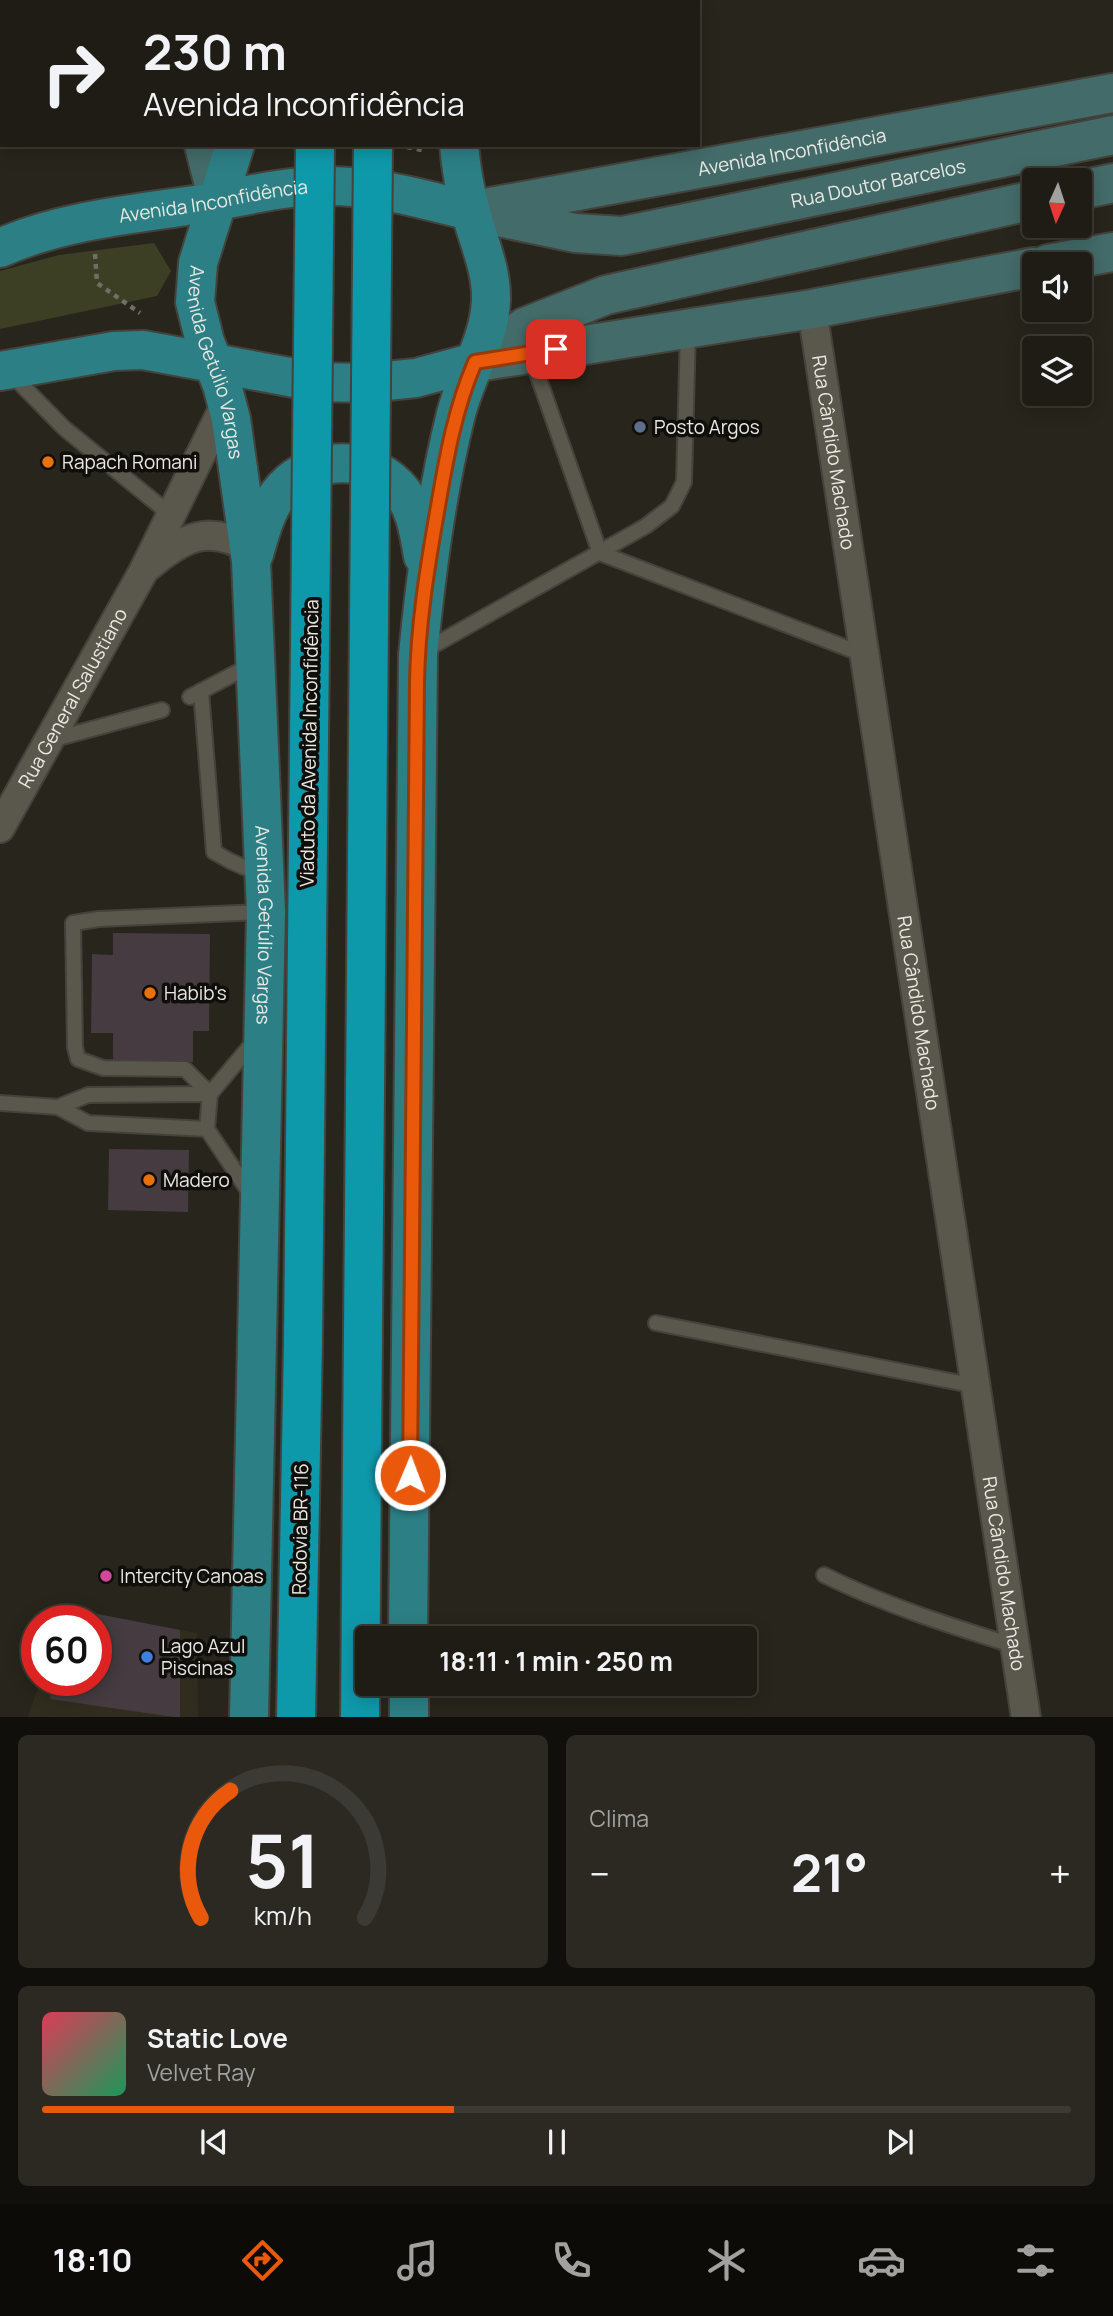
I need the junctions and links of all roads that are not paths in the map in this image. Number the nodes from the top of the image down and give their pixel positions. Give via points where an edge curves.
1 (1113, 93) edge
2 (1113, 135) edge
3 (204, 147) edge
4 (234, 147) edge
5 (315, 147) edge
6 (373, 147) edge
7 (459, 147) edge
8 (1113, 183) edge
9 (1092, 187) edge
10 (218, 201) junction
11 (1022, 203) edge
12 (470, 211) junction
13 (643, 232) joint
14 (0, 248) edge
15 (1113, 252) edge
16 (1092, 256) edge
17 (1022, 269) edge
18 (812, 309) junction
19 (688, 329) junction
20 (530, 354) junction
21 (212, 361) junction
22 (475, 362) junction
23 (3, 370) edge
24 (227, 401) junction
25 (171, 515) junction
26 (600, 553) junction
27 (251, 555) junction
28 (144, 570) junction
29 (426, 572) junction
30 (418, 655) junction
31 (864, 655) junction
32 (256, 663) junction
33 (162, 710) dead end
34 (49, 741) junction
35 (0, 828) edge
36 (265, 894) junction
37 (265, 1029) junction
38 (210, 1094) junction
39 (0, 1103) edge
40 (58, 1107) junction
41 (207, 1129) junction
42 (260, 1208) junction
43 (656, 1323) dead end
44 (303, 1341) joint
45 (976, 1386) junction
46 (824, 1575) dead end
47 (408, 1626) edge
48 (1016, 1646) junction
49 (408, 1696) edge
50 (249, 1717) edge
51 (296, 1717) edge
52 (360, 1717) edge
53 (409, 1717) edge
54 (1026, 1717) edge

1 - 12 main road, Avenida Inconfidência
2 - 13 main road, Rua Doutor Barcelos
3 - 10 main road
4 - 10 main road, Avenida Getúlio Vargas
5 - 44 highway, Viaduto da Avenida Inconfidência, bridge
6 - 52 highway, bridge
7 - 12 main road
8 - 9 main road
10 - 12 main road, Avenida Inconfidência via 323,186 373,189
10 - 14 main road, Avenida Inconfidência via 93,222
10 - 21 main road, Avenida Getúlio Vargas via 195,281 199,322
11 - 22 main road via 606,295 535,323
12 - 13 main road, Avenida Inconfidência via 575,233 622,236
12 - 22 main road via 490,276 489,320
15 - 16 main road
17 - 18 main road
18 - 19 main road
18 - 31 street, Rua Cândido Machado
19 - 20 main road
19 - 26 lane via 684,482 672,506
20 - 22 main road
20 - 26 lane
21 - 22 main road via 317,382 366,383 416,378
21 - 23 main road via 143,350 114,351
21 - 24 main road, Avenida Getúlio Vargas
22 - 29 main road via 455,414
23 - 25 lane via 64,428
24 - 25 street, Rua General Salustiano
24 - 27 main road, Avenida Getúlio Vargas
25 - 28 street, Rua General Salustiano
26 - 30 lane
26 - 31 lane
27 - 28 street, Rua General Salustiano via 224,537 203,536 175,545
27 - 29 main road via 267,514 289,482 322,465 354,464 397,487 408,501
27 - 32 main road, Avenida Getúlio Vargas
28 - 34 street, Rua General Salustiano
29 - 30 main road
30 - 47 main road
31 - 45 street, Rua Cândido Machado
32 - 36 main road, Avenida Getúlio Vargas
32 - 36 lane via 196,694 214,852
33 - 34 lane
34 - 35 street, Rua General Salustiano
36 - 37 main road, Avenida Getúlio Vargas
36 - 38 lane via 73,923 78,1059 103,1068 186,1069
37 - 38 lane
37 - 42 main road, Avenida Getúlio Vargas
38 - 40 lane via 88,1095
38 - 41 lane
39 - 40 lane
40 - 41 lane via 88,1123
41 - 42 lane
42 - 50 main road, Avenida Getúlio Vargas
43 - 45 lane
44 - 51 highway, Rodovia BR-116
45 - 48 street, Rua Cândido Machado
46 - 48 lane
48 - 54 street, Rua Cândido Machado
49 - 53 main road

